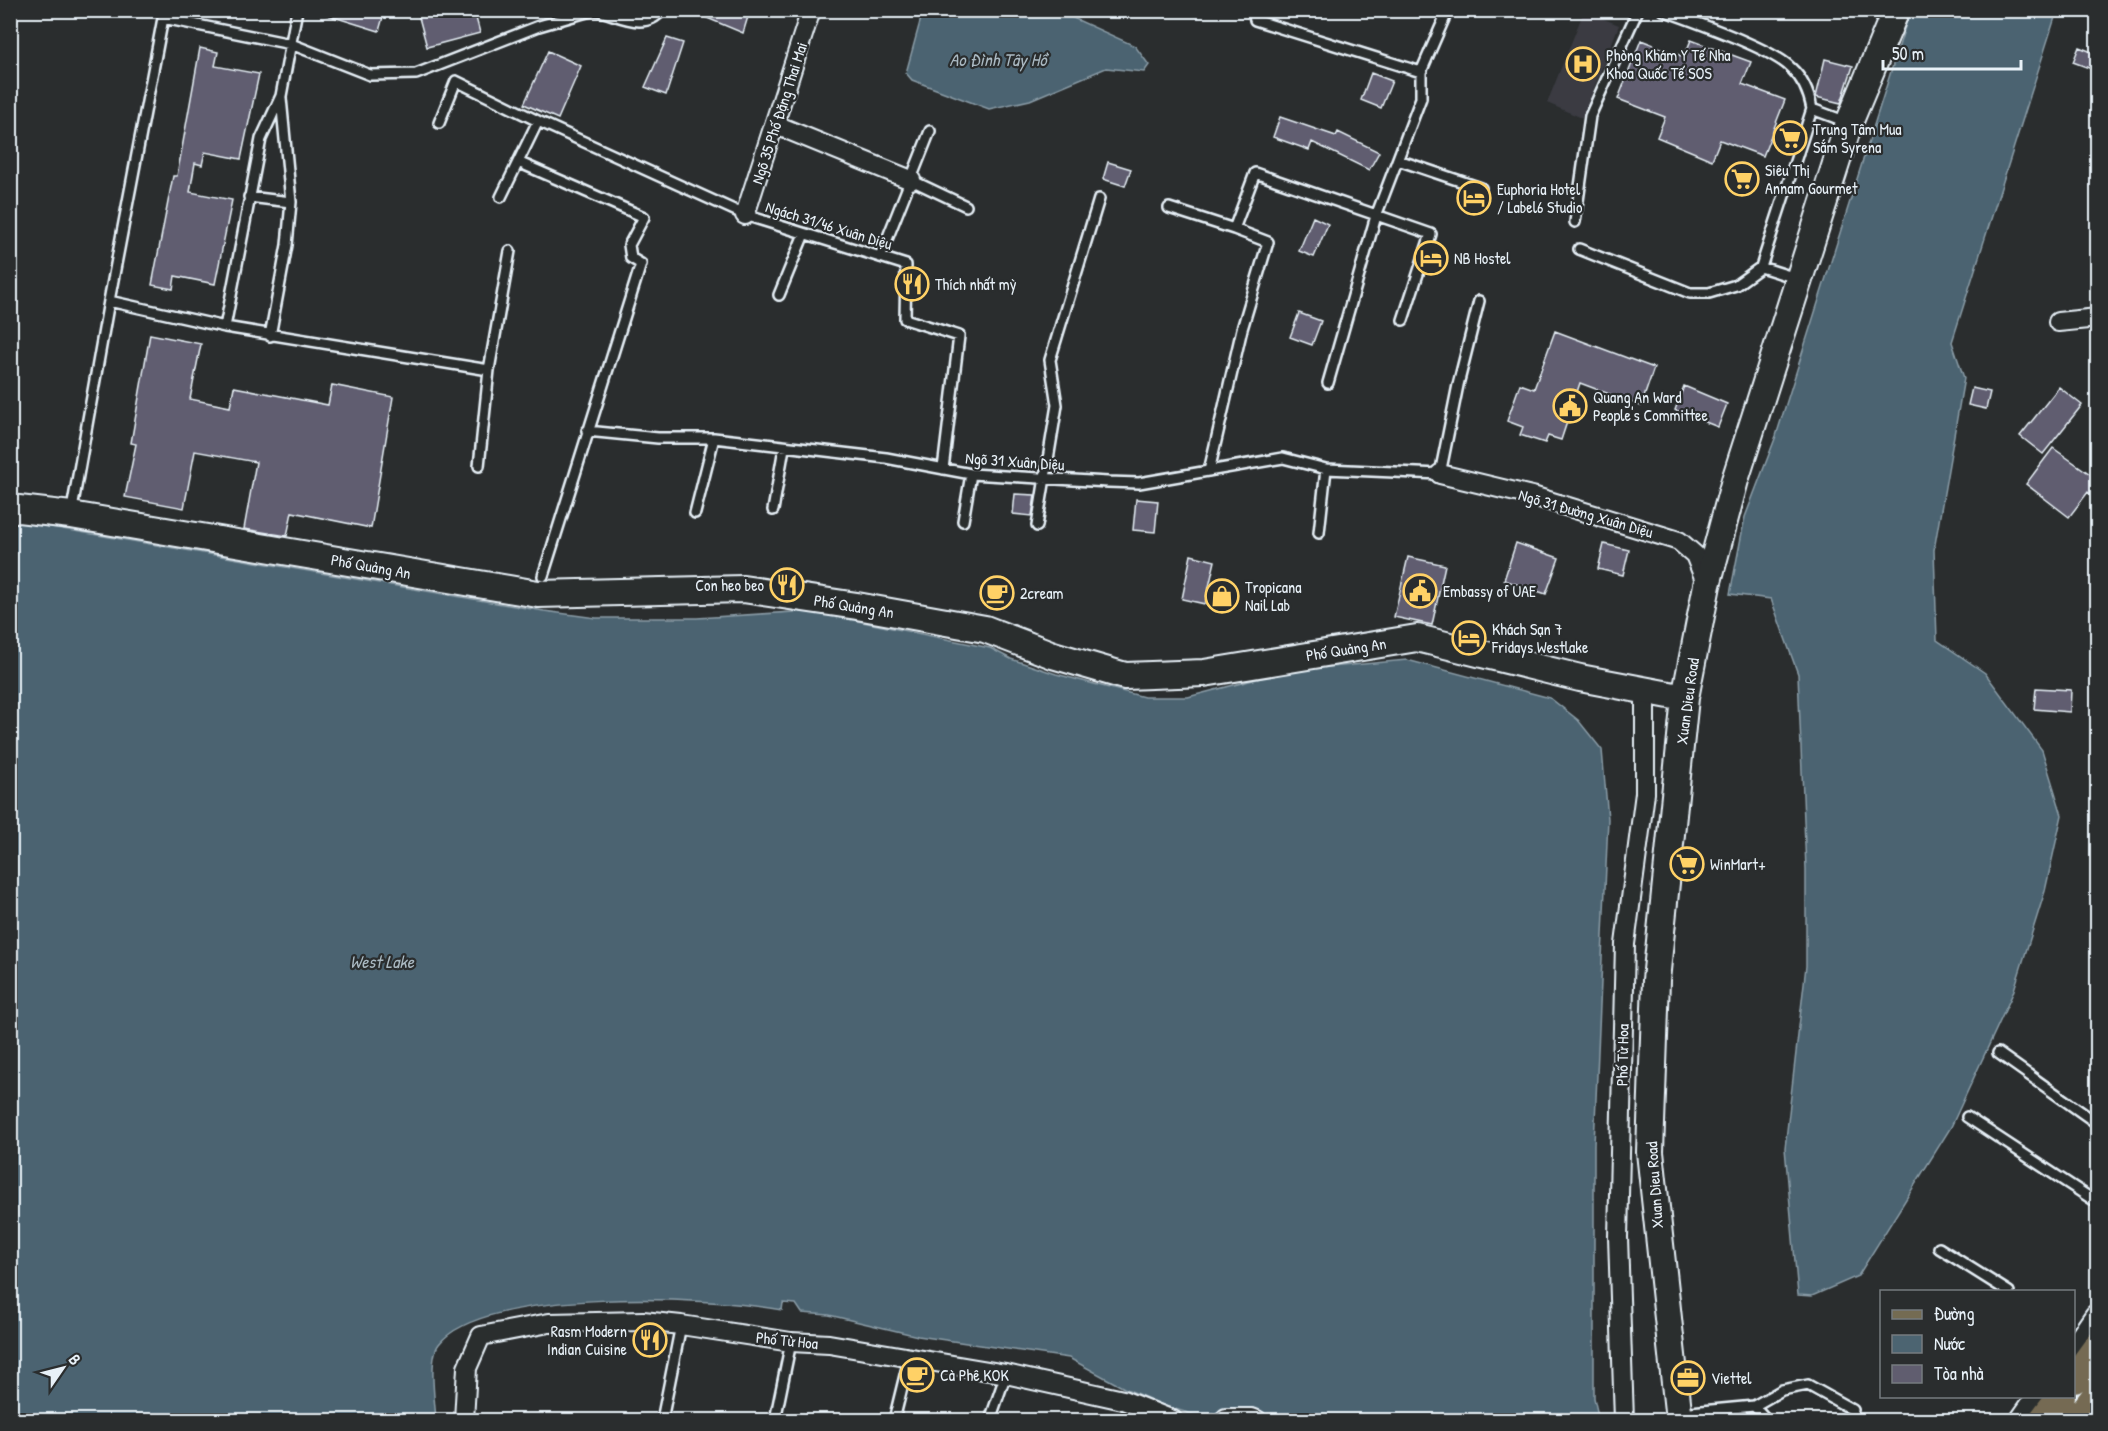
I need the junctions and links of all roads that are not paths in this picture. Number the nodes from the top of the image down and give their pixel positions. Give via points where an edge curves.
1 (297, 10) edge
2 (595, 10) edge
3 (662, 10) edge
4 (811, 10) edge
5 (1253, 10) edge
6 (1448, 10) edge
7 (1638, 10) edge
8 (1662, 10) edge
9 (1896, 10) edge
10 (291, 44) junction
11 (1421, 72) junction
12 (281, 96) junction
13 (1812, 109) junction
14 (538, 121) junction
15 (439, 123) dead end
16 (1849, 123) junction
17 (776, 125) junction
18 (930, 131) dead end
19 (1398, 160) junction
20 (518, 162) junction
21 (911, 180) junction
22 (1481, 188) dead end
23 (501, 196) dead end
24 (249, 197) junction
25 (1099, 199) dead end
26 (291, 202) junction
27 (966, 206) dead end
28 (1169, 208) dead end
29 (745, 214) junction
30 (1376, 216) junction
31 (1575, 222) dead end
32 (1234, 229) junction
33 (804, 234) junction
34 (1579, 249) dead end
35 (510, 251) dead end
36 (880, 257) junction
37 (1761, 267) junction
38 (1799, 279) junction
39 (779, 295) dead end
40 (109, 301) junction
41 (1479, 301) dead end
42 (2097, 318) edge
43 (1403, 320) dead end
44 (2058, 322) dead end
45 (225, 327) junction
46 (270, 336) junction
47 (489, 370) junction
48 (1328, 383) dead end
49 (587, 431) junction
50 (714, 438) junction
51 (784, 448) junction
52 (479, 466) dead end
53 (943, 469) junction
54 (1326, 469) junction
55 (1209, 471) junction
56 (971, 474) junction
57 (1440, 474) junction
58 (1045, 478) junction
59 (10, 508) edge
60 (772, 510) dead end
61 (695, 513) dead end
62 (71, 515) junction
63 (963, 521) dead end
64 (1037, 526) dead end
65 (1318, 533) dead end
66 (543, 576) dead end
67 (1707, 585) junction
68 (1645, 691) junction
69 (1685, 698) junction
70 (1998, 1053) dead end
71 (1967, 1117) dead end
72 (2097, 1124) edge
73 (2097, 1203) edge
74 (1939, 1248) dead end
75 (2006, 1290) edge
76 (681, 1325) junction
77 (2085, 1337) edge
78 (791, 1342) junction
79 (909, 1359) junction
80 (2075, 1372) edge
81 (1006, 1374) junction
82 (2097, 1393) edge
83 (2040, 1398) edge
84 (2060, 1398) edge
85 (1754, 1406) junction
86 (1853, 1410) dead end
87 (1678, 1417) edge
88 (464, 1420) edge
89 (662, 1420) edge
90 (775, 1420) edge
91 (894, 1420) edge
92 (990, 1420) edge
93 (1173, 1420) edge
94 (1224, 1420) edge
95 (1257, 1420) edge
96 (1624, 1420) edge
97 (1767, 1420) edge
98 (2024, 1420) edge
99 (2043, 1420) edge
100 (2078, 1420) edge

1 - 10 lane
2 - 3 lane via 641,23 655,20
2 - 10 lane via 540,26 416,74 370,75
4 - 17 street, Ngõ 35 Phố Đặng Thai Mai
5 - 11 lane via 1255,20
6 - 11 lane
7 - 31 lane via 1590,116
8 - 13 lane via 1790,66 1806,85
9 - 16 street, Xuan Dieu Road
10 - 12 lane
10 - 40 lane via 163,18
11 - 19 lane via 1422,98
12 - 24 lane via 261,138
12 - 26 lane
13 - 16 lane
13 - 37 lane
14 - 15 lane, Ngách 31/46 Xuân Diệu via 456,81
14 - 20 lane
14 - 29 lane, Ngách 31/46 Xuân Diệu
16 - 38 street, Xuan Dieu Road
17 - 21 street
17 - 29 street, Ngõ 35 Phố Đặng Thai Mai
18 - 21 lane
19 - 22 lane
19 - 30 lane
20 - 23 lane
20 - 49 lane via 644,217 629,245 631,258 641,264 621,336
21 - 27 lane
21 - 36 lane
24 - 26 lane
24 - 45 lane
25 - 58 lane via 1050,360 1057,405
26 - 46 lane
28 - 32 lane
29 - 33 lane, Ngách 31/46 Xuân Diệu
30 - 32 lane via 1255,173
30 - 43 lane via 1431,234
30 - 48 lane
32 - 55 lane via 1268,242 1242,329
33 - 36 lane, Ngách 31/46 Xuân Diệu
33 - 39 lane
34 - 37 lane via 1690,293 1709,294 1736,285
35 - 47 lane
36 - 53 lane, Ngách 31/46 Xuân Diệu via 906,265 905,319 959,336
37 - 38 lane
38 - 67 street, Xuan Dieu Road via 1735,480
40 - 45 lane
40 - 62 lane
41 - 57 lane
42 - 44 street
45 - 46 lane
46 - 47 lane
47 - 52 lane
49 - 50 lane, Ngõ 31 Xuân Diệu via 658,438
49 - 66 lane
50 - 51 lane, Ngõ 31 Xuân Diệu
50 - 61 lane
51 - 53 lane, Ngõ 31 Xuân Diệu via 886,458
51 - 60 lane
53 - 56 lane, Ngõ 31 Xuân Diệu
54 - 55 lane, Ngõ 31 Xuân Diệu via 1283,458
54 - 57 lane, Ngõ 31 Xuân Diệu
54 - 65 lane
55 - 58 lane, Ngõ 31 Xuân Diệu via 1139,483
56 - 58 lane, Ngõ 31 Xuân Diệu
56 - 63 lane
57 - 67 street, Ngõ 31 Đường Xuân Diệu via 1536,497 1679,541 1695,555
58 - 64 lane
59 - 62 street, Phố Quảng An
62 - 68 street, Phố Quảng An via 538,594 743,589 985,629 1053,655 1125,676 1204,673 1417,638
67 - 69 street, Xuan Dieu Road
68 - 69 street, Phố Quảng An
68 - 96 street, Phố Từ Hoa via 1645,793 1625,944 1618,1236
69 - 87 street, Xuan Dieu Road via 1656,980 1650,1152
70 - 72 lane
71 - 73 lane
74 - 75 lane
76 - 78 street, Phố Từ Hoa
76 - 88 street, Phố Từ Hoa via 643,1321 549,1323 481,1336 467,1368
76 - 89 lane
77 - 80 main road
78 - 79 street, Phố Từ Hoa via 830,1344
78 - 90 lane
79 - 81 street, Phố Từ Hoa
79 - 91 lane
81 - 92 lane
81 - 93 street, Phố Từ Hoa via 1123,1400
82 - 100 main road
83 - 98 street
84 - 99 main road
85 - 86 lane via 1782,1390 1808,1385
85 - 87 lane
85 - 97 lane
94 - 95 street

